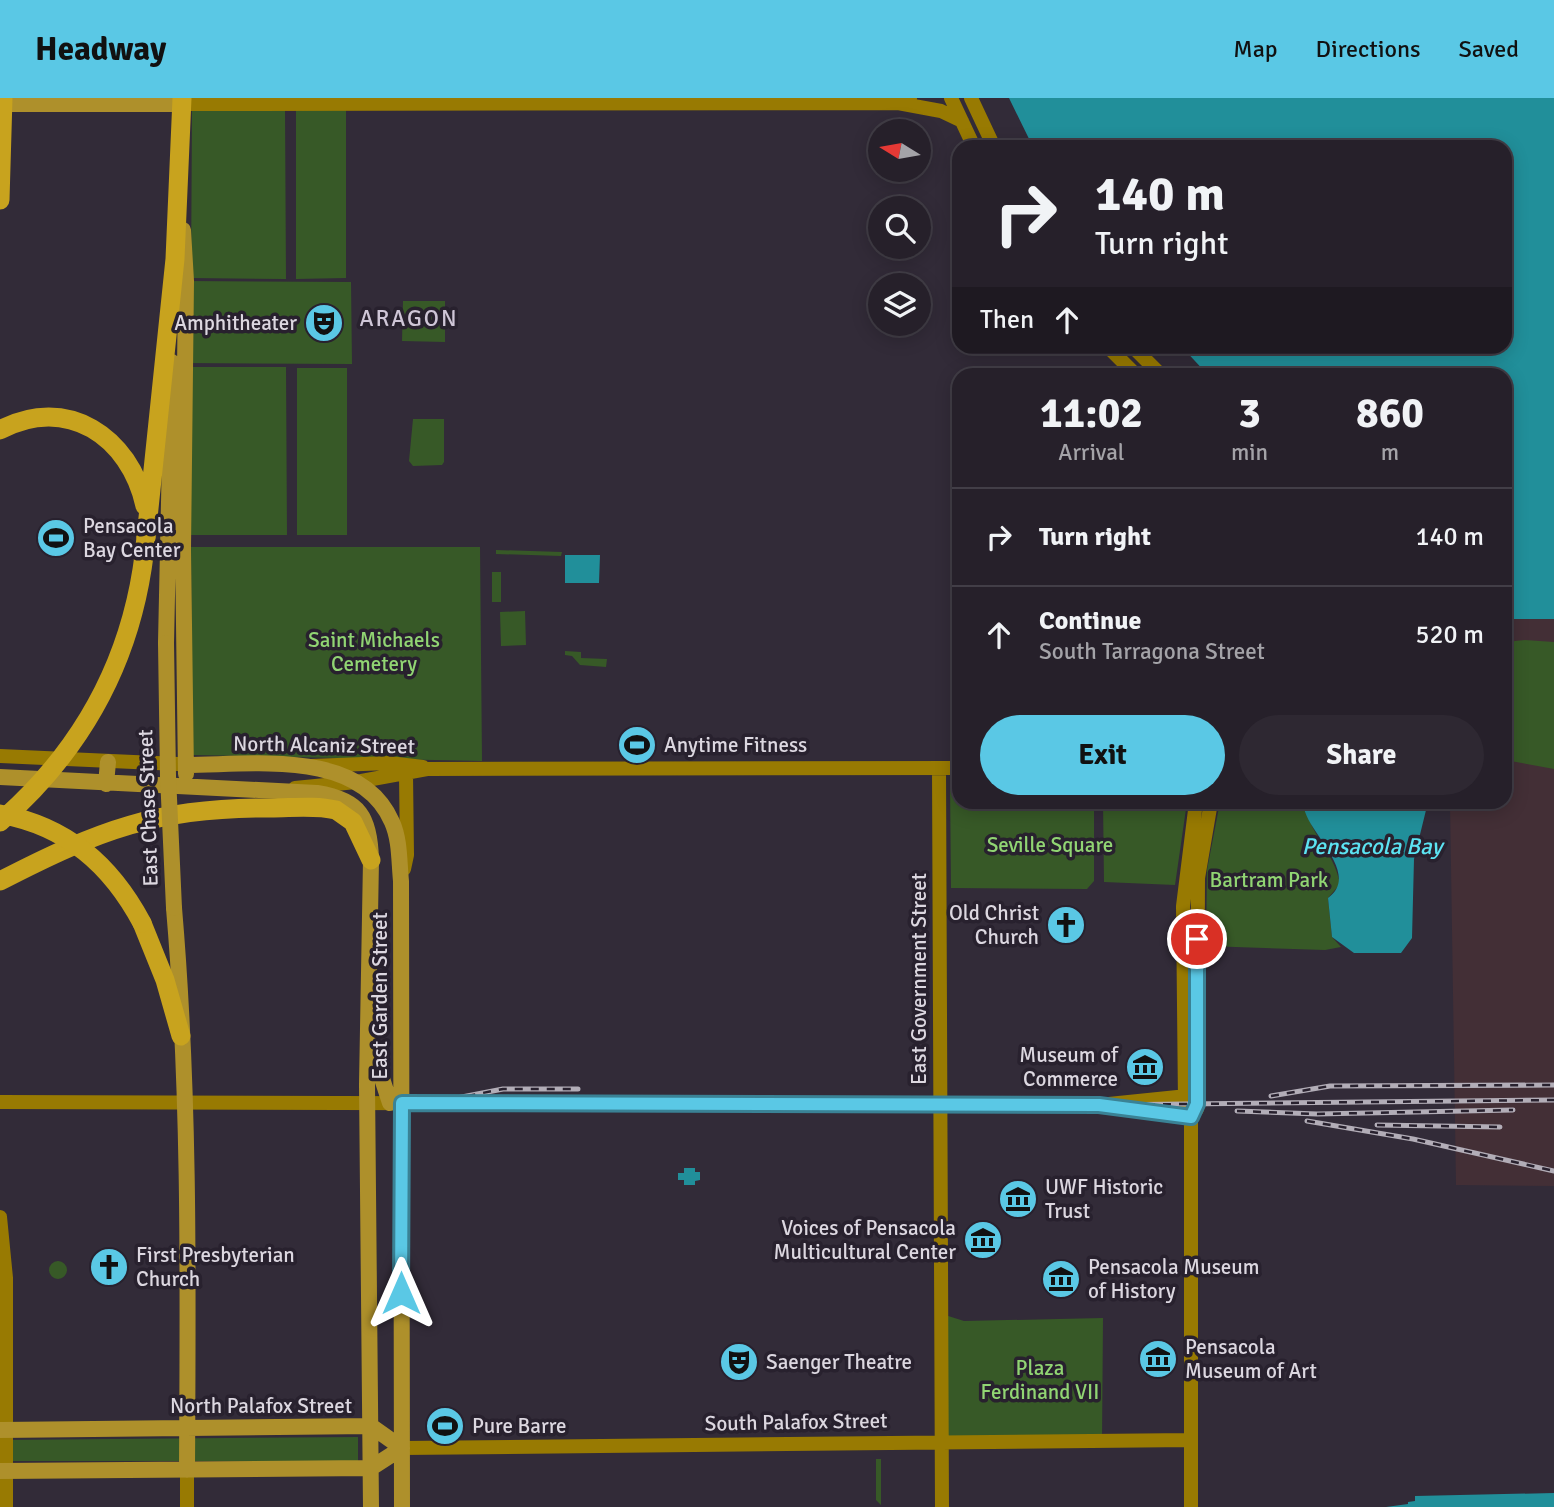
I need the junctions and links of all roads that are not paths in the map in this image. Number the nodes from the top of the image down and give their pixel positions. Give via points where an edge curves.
1 (951, 98) edge
2 (971, 98) edge
3 (900, 100) edge
4 (182, 101) edge
5 (2, 102) edge
6 (962, 121) junction
7 (971, 140) edge
8 (991, 140) edge
9 (180, 187) junction
10 (0, 200) edge
11 (175, 259) junction
12 (1115, 354) edge
13 (1140, 354) edge
14 (1129, 368) edge
15 (1154, 368) edge
16 (0, 430) edge
17 (148, 517) junction
18 (0, 756) edge
19 (108, 762) junction
20 (186, 765) junction
21 (303, 767) junction
22 (939, 768) junction
23 (952, 768) edge
24 (427, 769) junction
25 (406, 774) junction
26 (0, 777) edge
27 (356, 782) junction
28 (106, 784) junction
29 (185, 787) junction
30 (280, 791) junction
31 (1195, 809) edge
32 (1210, 809) edge
33 (0, 814) edge
34 (0, 822) edge
35 (371, 860) junction
36 (0, 881) edge
37 (401, 881) junction
38 (181, 1036) junction
39 (1191, 1096) junction
40 (0, 1102) edge
41 (186, 1102) junction
42 (385, 1103) junction
43 (941, 1105) junction
44 (1099, 1105) junction
45 (1191, 1117) junction
46 (0, 1217) edge
47 (371, 1426) junction
48 (187, 1427) junction
49 (3, 1430) edge
50 (1191, 1440) junction
51 (942, 1441) junction
52 (402, 1448) junction
53 (371, 1468) junction
54 (187, 1470) junction
55 (3, 1471) edge
56 (6, 1507) edge
57 (187, 1507) edge
58 (371, 1507) edge
59 (402, 1507) edge
60 (942, 1507) edge
61 (1191, 1507) edge

1 - 6 street
2 - 8 street
3 - 4 street
3 - 6 street
4 - 5 main road
4 - 9 highway, East Chase Street
5 - 10 highway
6 - 7 street
9 - 11 highway, East Chase Street
9 - 20 main road, East Chase Street via 186,281
11 - 17 highway
11 - 38 main road, East Chase Street, bridge via 166,643
12 - 14 street
13 - 15 street
16 - 17 highway via 24,420 52,418 96,431 127,459
17 - 34 highway, bridge via 135,613 99,704 74,745
18 - 19 street, North Alcaniz Street
19 - 20 street, North Alcaniz Street
19 - 28 main road
20 - 21 main road, North Alcaniz Street
20 - 29 main road, East Chase Street
21 - 24 street, North Alcaniz Street via 337,762
21 - 27 main road, East Garden Street via 334,771
22 - 23 street
22 - 24 street
22 - 43 street, East Government Street
24 - 25 street, North Alcaniz Street
25 - 27 street, North Alcaniz Street
25 - 37 street via 407,855
26 - 28 main road, North Alcaniz Street
27 - 30 street, North Alcaniz Street
27 - 37 main road, East Garden Street via 376,798 392,823
28 - 29 main road, North Alcaniz Street
29 - 30 main road, North Alcaniz Street
30 - 35 main road, East Garden Street via 334,796 353,805 367,824
31 - 39 street via 1183,906
32 - 39 street via 1198,878
33 - 38 highway, bridge via 37,823 83,848 112,876 142,923 166,981
35 - 36 highway via 353,822 338,811 239,807 181,812 124,824
35 - 42 main road, East Garden Street via 368,1024
37 - 42 main road, East Garden Street
38 - 41 main road, East Chase Street
39 - 44 street
39 - 45 street via 1186,1109
40 - 41 street
41 - 42 street
41 - 48 main road, East Chase Street
42 - 43 street
42 - 47 main road, East Garden Street
42 - 52 main road via 401,1154
43 - 44 street
43 - 51 street, East Government Street
44 - 45 street
45 - 50 street
46 - 49 street via 6,1269
47 - 48 main road, North Palafox Street
47 - 52 main road, North Palafox Street
47 - 53 main road, East Garden Street
48 - 49 main road, North Palafox Street
48 - 54 main road, East Chase Street
49 - 55 street
50 - 51 street, South Palafox Street
50 - 61 street
51 - 52 street, South Palafox Street
51 - 60 street, East Government Street
52 - 53 main road
52 - 59 main road
53 - 54 main road
53 - 58 main road, East Garden Street
54 - 55 main road
54 - 57 street
55 - 56 street

